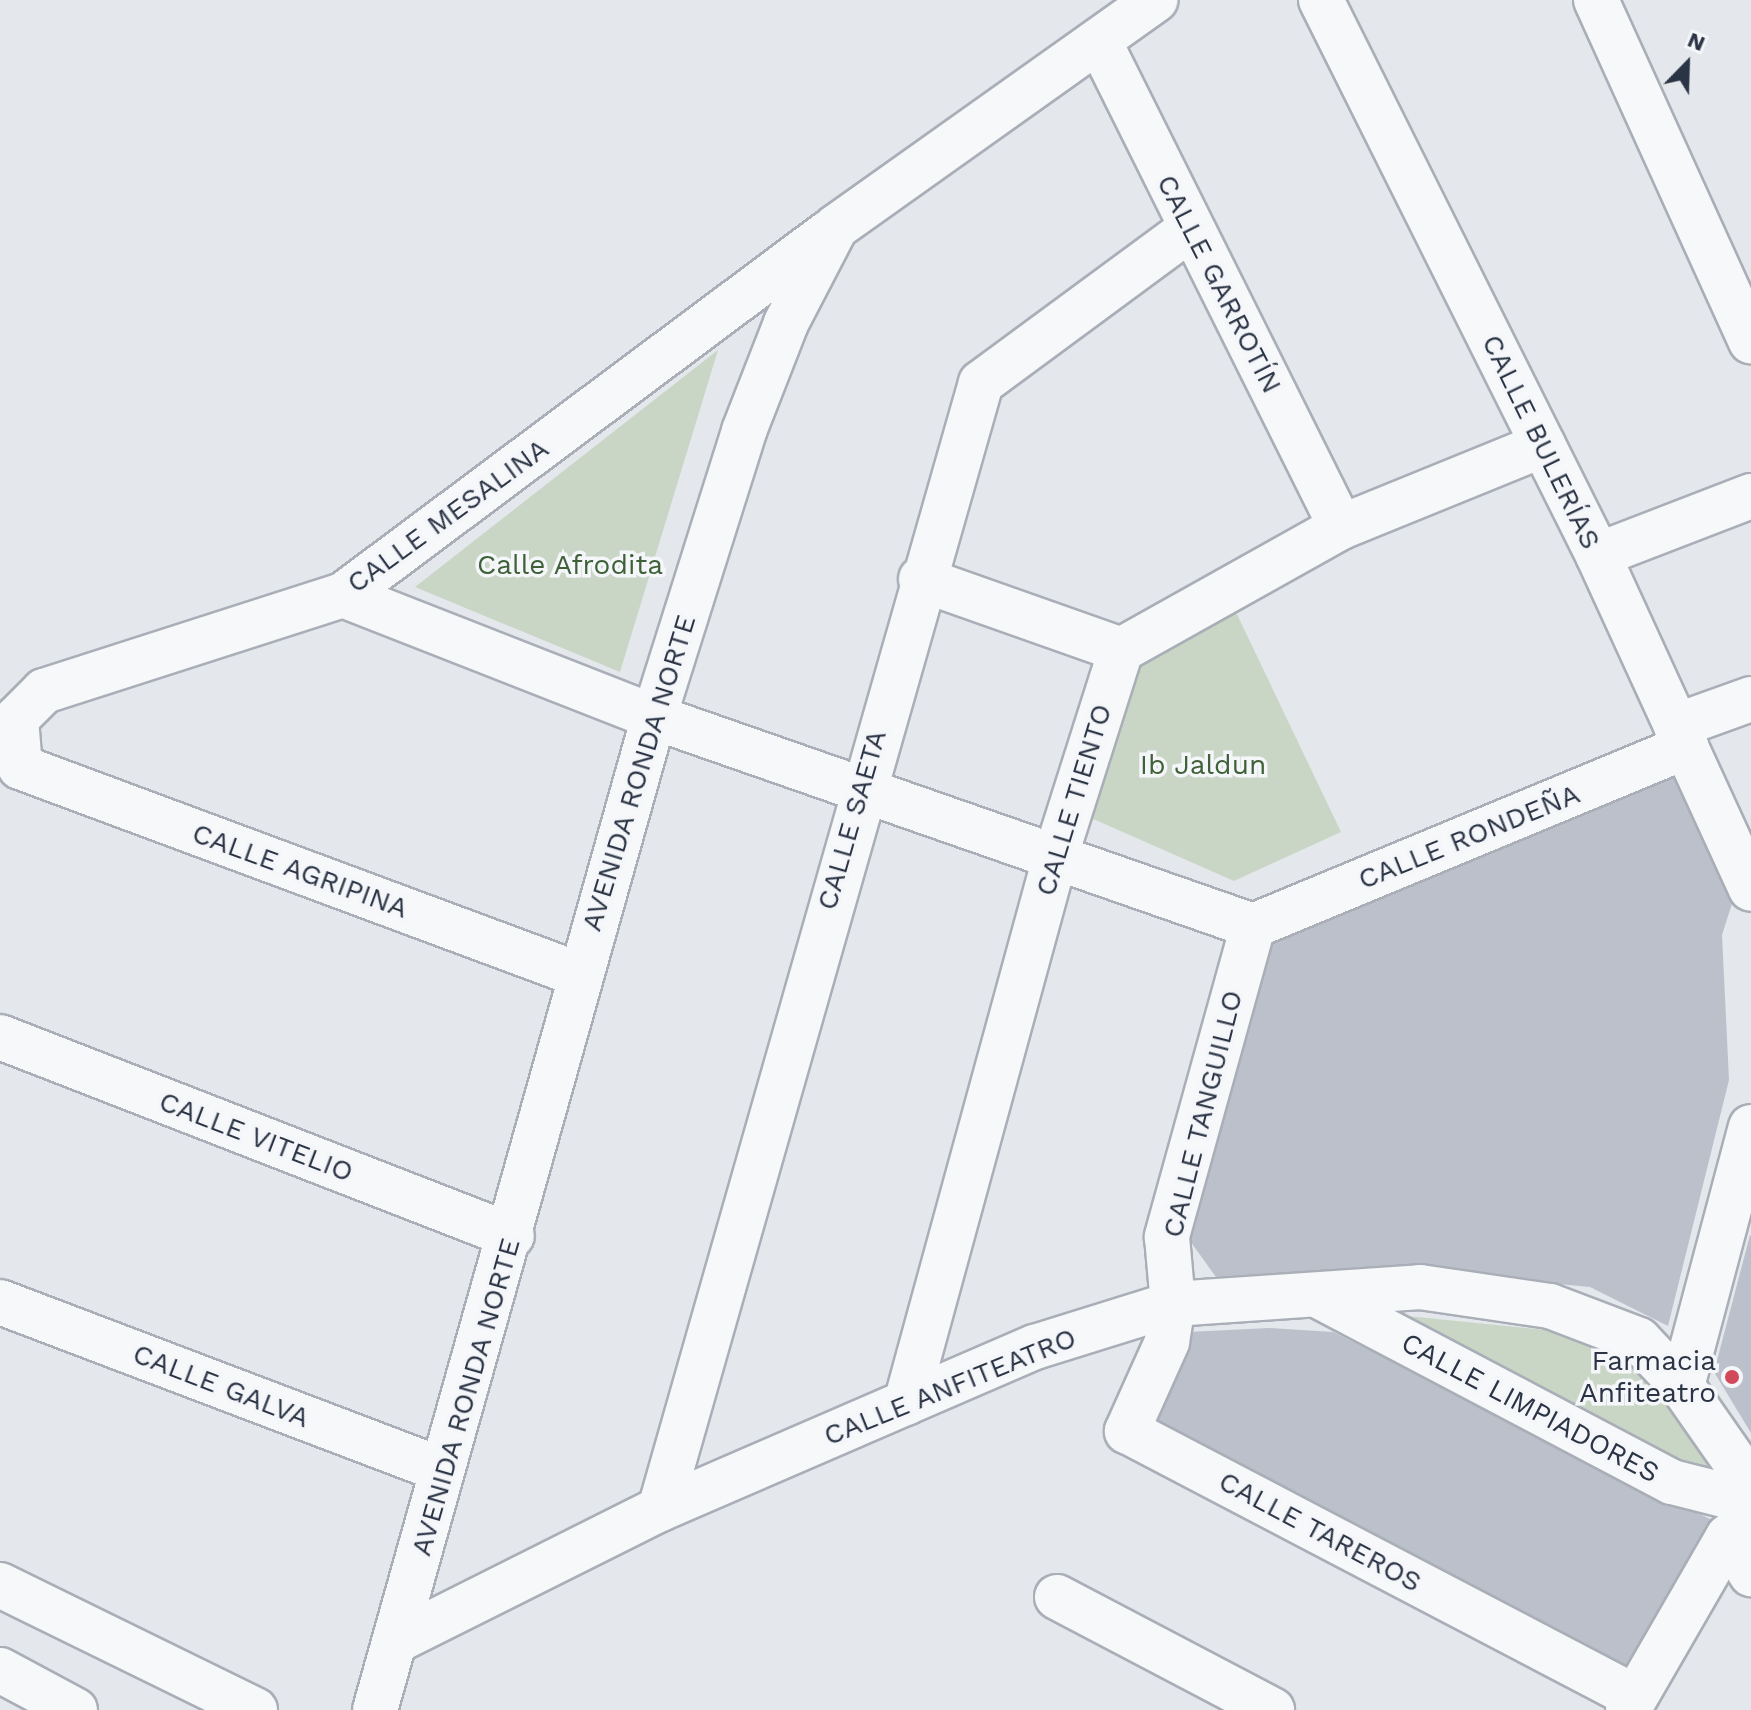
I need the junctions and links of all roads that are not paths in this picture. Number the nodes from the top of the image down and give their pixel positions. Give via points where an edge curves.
1 (1321, 0) edge
2 (1596, 0) edge
3 (1144, 3) edge
4 (1099, 41) junction
5 (836, 227) junction
6 (1190, 229) junction
7 (1751, 341) edge
8 (1543, 445) junction
9 (1751, 496) edge
10 (1341, 527) junction
11 (1598, 555) junction
12 (921, 579) junction
13 (343, 595) junction
14 (1121, 650) junction
15 (1751, 699) edge
16 (654, 717) junction
17 (1681, 737) junction
18 (20, 767) joint
19 (860, 790) junction
20 (1055, 858) junction
21 (1751, 889) edge
22 (1253, 926) junction
23 (580, 975) junction
24 (0, 1037) edge
25 (1751, 1127) edge
26 (1744, 1191) edge
27 (512, 1236) junction
28 (1317, 1295) junction
29 (0, 1302) edge
30 (1173, 1304) junction
31 (1682, 1386) junction
32 (906, 1403) junction
33 (442, 1470) junction
34 (1751, 1485) edge
35 (660, 1509) junction
36 (1743, 1519) edge
37 (1751, 1574) edge
38 (0, 1585) edge
39 (1057, 1597) dead end
40 (398, 1640) junction
41 (0, 1670) edge
42 (1631, 1704) edge
43 (75, 1710) edge
44 (255, 1710) edge
45 (375, 1710) edge
46 (1272, 1710) edge

1 - 8 street, CALLE BULERÍAS
2 - 7 street
3 - 4 street, AVENIDA RONDA NORTE
4 - 5 street, AVENIDA RONDA NORTE
4 - 6 street, CALLE GARROTÍN
5 - 13 street, CALLE MESALINA
5 - 16 street, AVENIDA RONDA NORTE via 786,323 744,431
6 - 10 street, CALLE GARROTÍN
6 - 12 street, CALLE SAETA via 981,383
8 - 10 street
8 - 11 street, CALLE BULERÍAS
9 - 11 street
10 - 14 street
11 - 17 street, CALLE BULERÍAS
12 - 14 street
12 - 19 street, CALLE SAETA
13 - 16 street
13 - 18 street, CALLE MESALINA via 44,691 16,719
14 - 20 street, CALLE TIENTO
15 - 17 street, CALLE RONDEÑA
16 - 19 street
16 - 23 street, AVENIDA RONDA NORTE
17 - 21 street, CALLE BULERÍAS
17 - 22 street, CALLE RONDEÑA
18 - 23 street, CALLE AGRIPINA
19 - 20 street
19 - 35 street, CALLE SAETA
20 - 22 street
20 - 32 street, CALLE TIENTO
22 - 30 street, CALLE TANGUILLO via 1167,1237
23 - 27 street, AVENIDA RONDA NORTE
24 - 27 street, CALLE VITELIO
25 - 26 street
26 - 31 street
27 - 33 street, AVENIDA RONDA NORTE
28 - 30 street, CALLE ANFITEATRO
28 - 31 street, CALLE ANFITEATRO via 1420,1287 1550,1306 1639,1340
28 - 36 street, CALLE LIMPIADORES
29 - 33 street, CALLE GALVA
30 - 32 street, CALLE ANFITEATRO via 1035,1347
30 - 42 street, CALLE TAREROS via 1167,1342 1127,1431
31 - 34 street, CALLE ANFITEATRO
32 - 35 street, CALLE ANFITEATRO
33 - 40 street, AVENIDA RONDA NORTE
35 - 40 street, CALLE ANFITEATRO
36 - 37 street
36 - 42 street
38 - 44 street
39 - 46 street
40 - 45 street, AVENIDA RONDA NORTE
41 - 43 street

